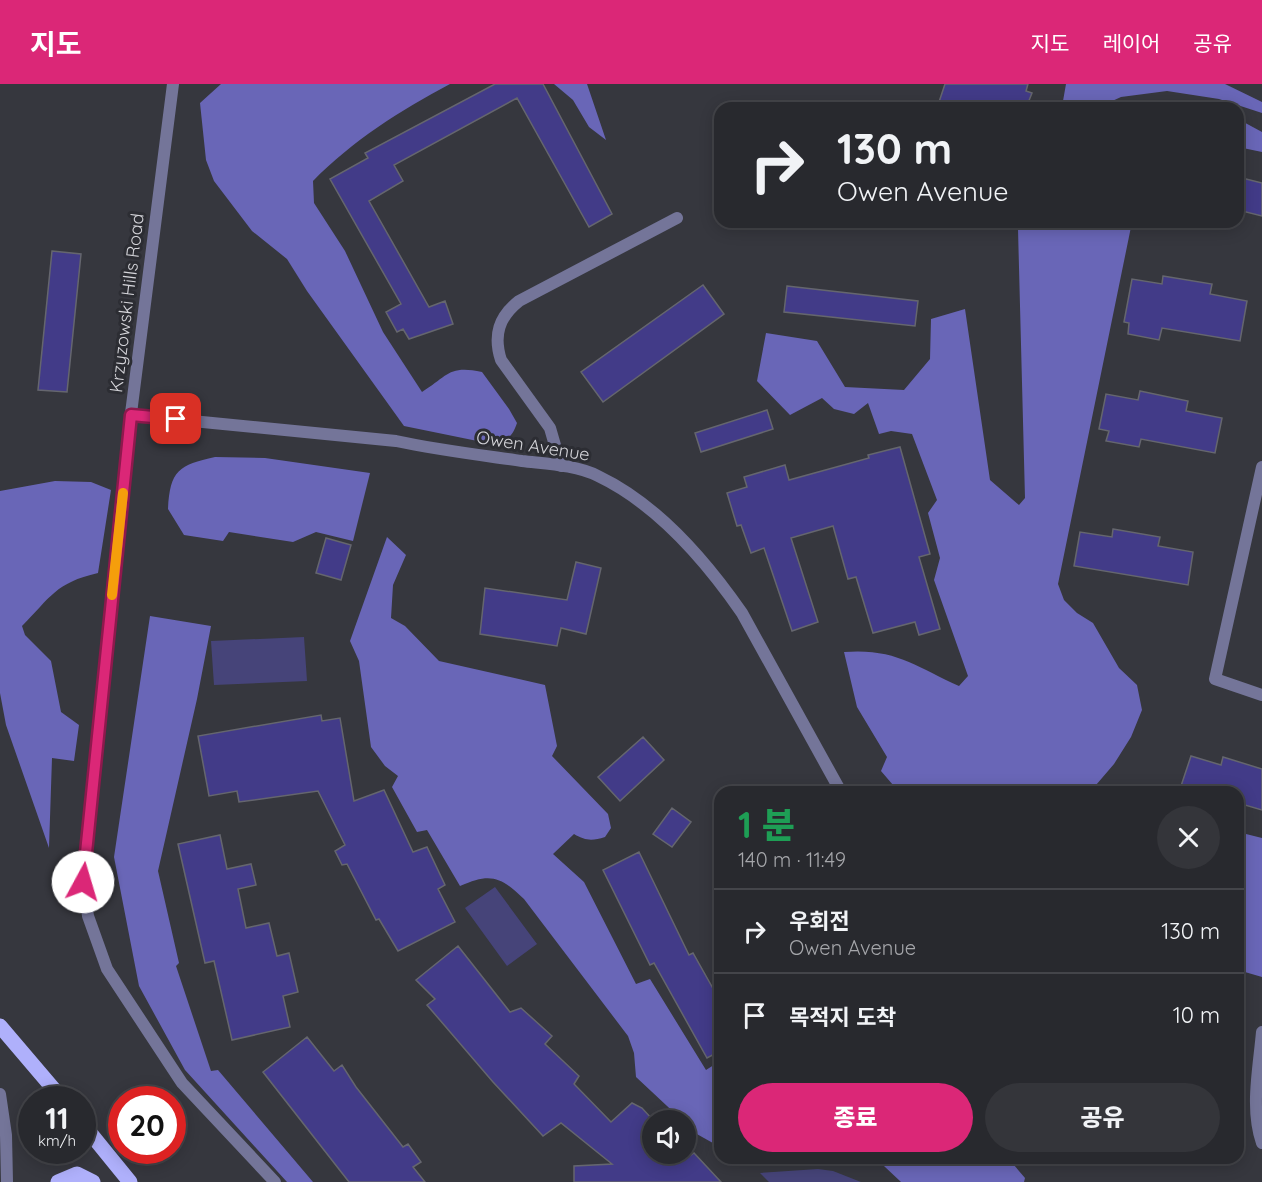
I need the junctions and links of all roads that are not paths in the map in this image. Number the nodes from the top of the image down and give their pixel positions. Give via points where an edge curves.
1 (172, 84) edge
2 (676, 218) dead end
3 (131, 415) junction
4 (561, 466) junction
5 (1262, 467) edge
6 (1262, 695) edge
7 (838, 786) edge
8 (0, 1026) edge
9 (1262, 1034) edge
10 (51, 1086) edge
11 (0, 1094) edge
12 (96, 1140) edge
13 (1262, 1143) edge
14 (7, 1182) edge
15 (58, 1182) edge
16 (93, 1182) edge
17 (130, 1182) edge
18 (275, 1182) edge

1 - 3 street, Krzyzowski Hills Road
2 - 4 street via 519,301 498,326 497,350 501,360 550,428
3 - 4 street, Owen Avenue via 396,441 438,451
3 - 18 street, Krzyzowski Hills Road via 83,882 88,916 107,969 182,1083
4 - 7 street, Owen Avenue via 597,475 632,497 687,542 742,613
5 - 6 street via 1215,679
8 - 10 main road
9 - 13 street via 1256,1099
11 - 14 street
12 - 17 main road
15 - 16 main road via 77,1174

